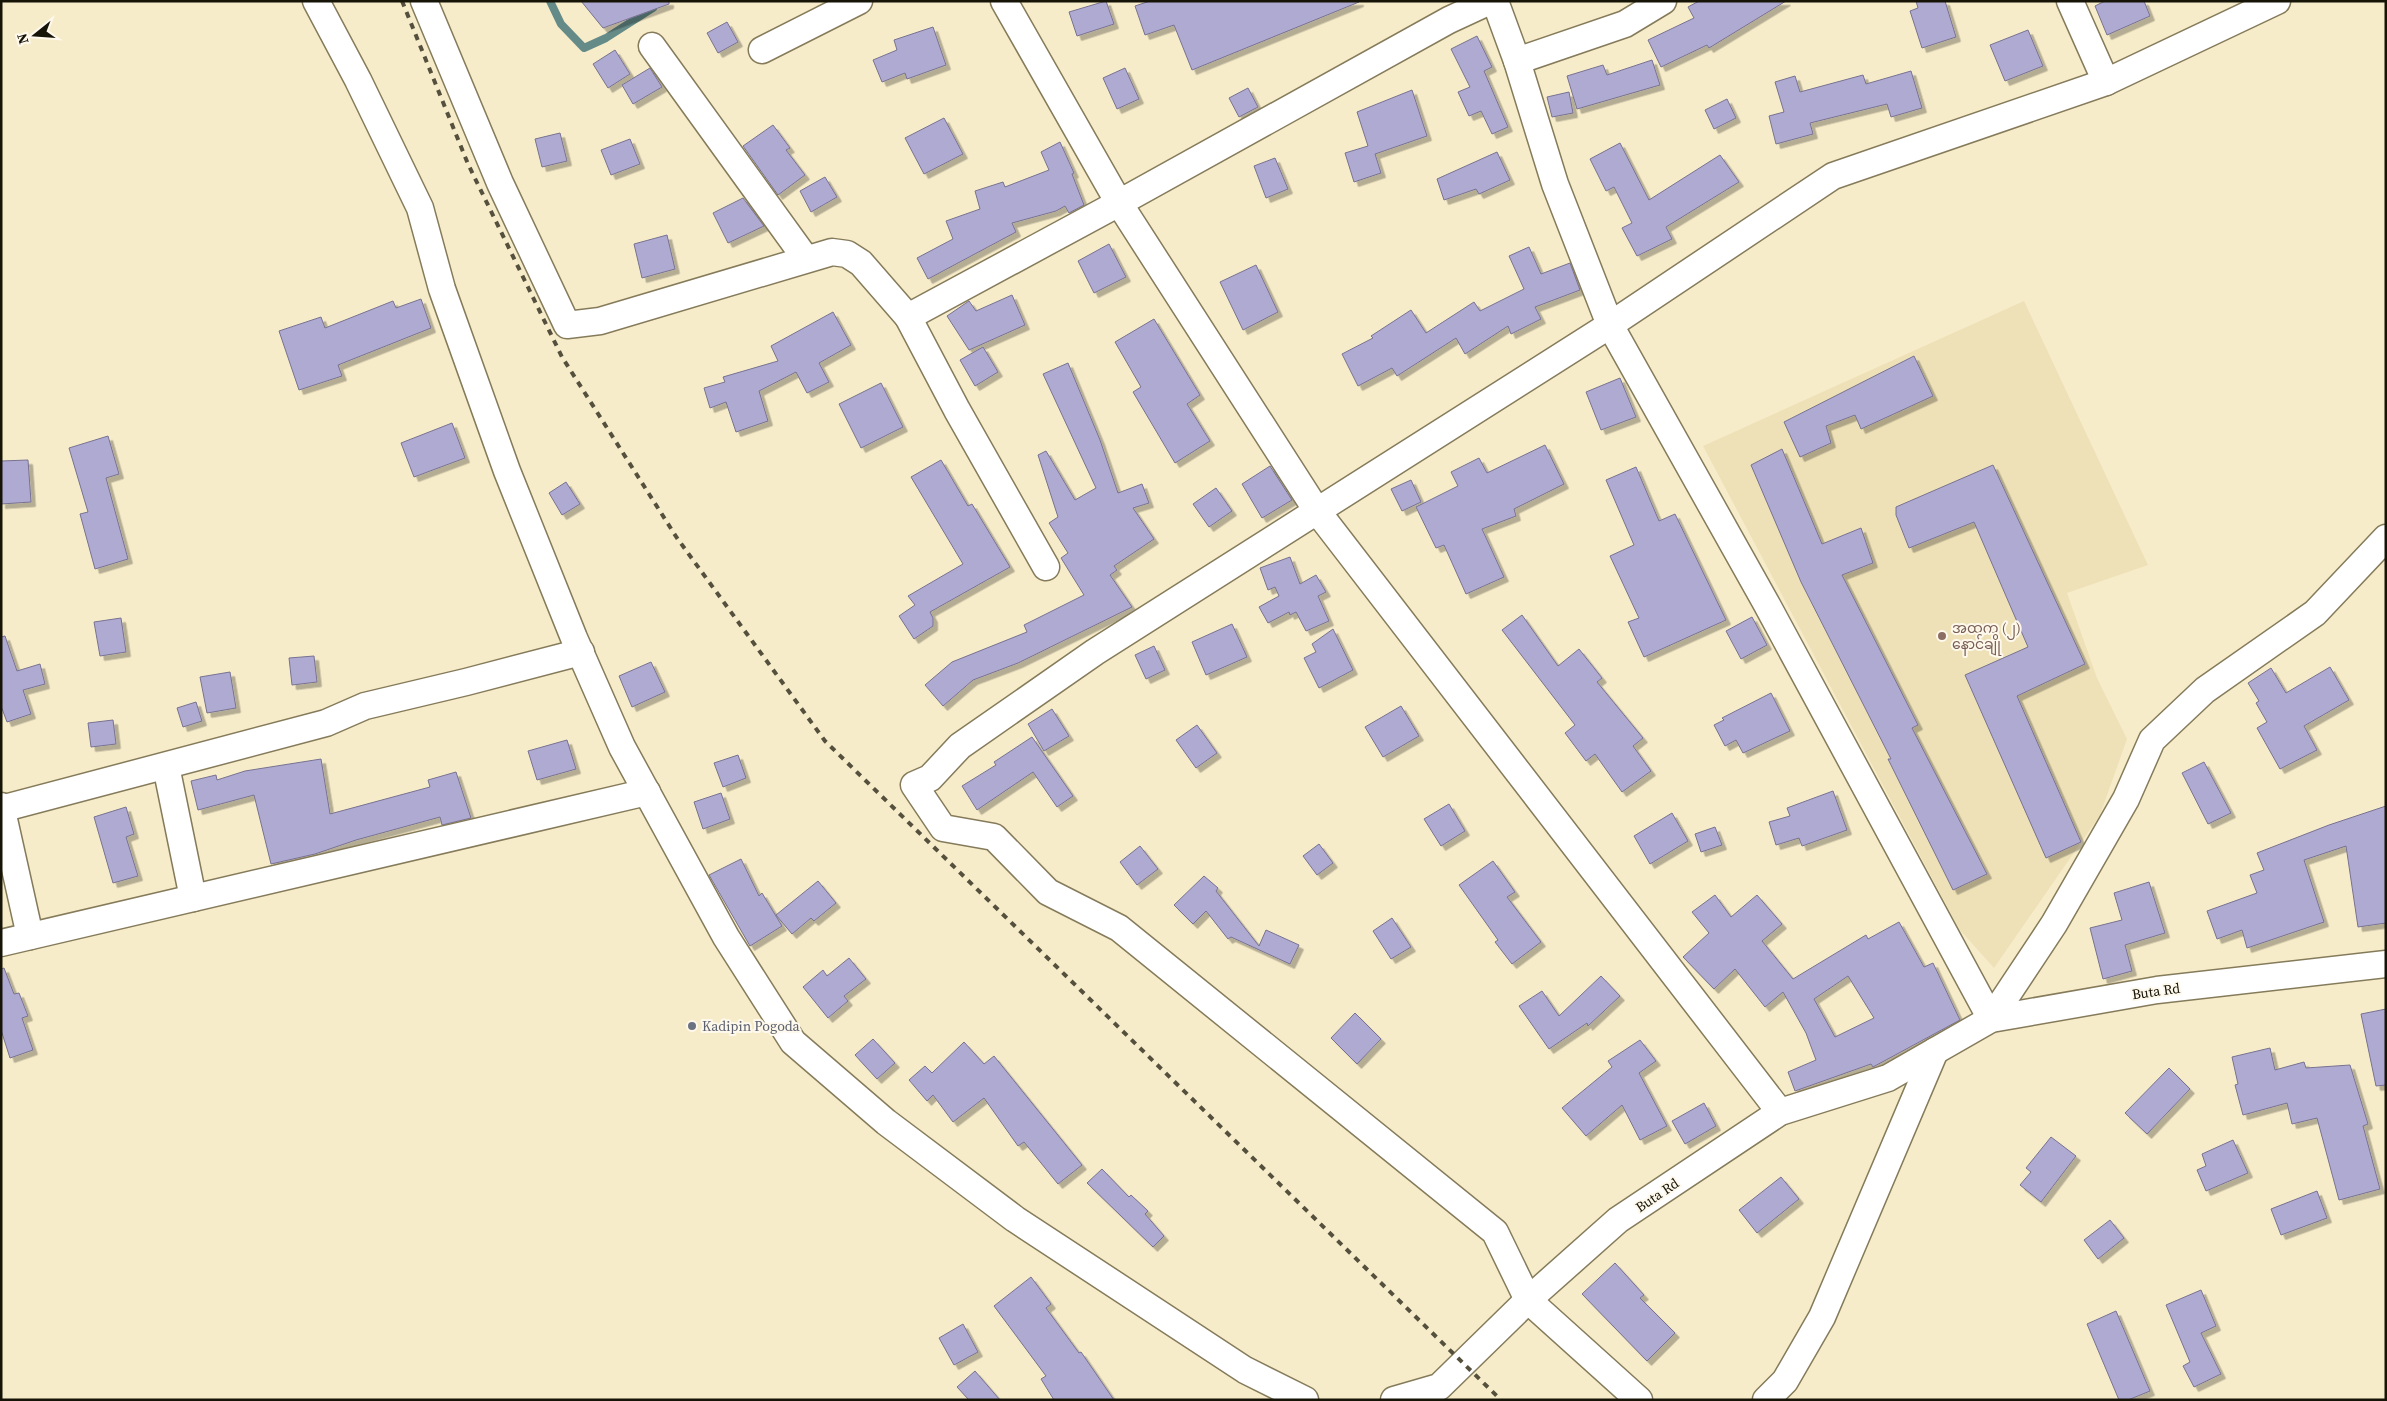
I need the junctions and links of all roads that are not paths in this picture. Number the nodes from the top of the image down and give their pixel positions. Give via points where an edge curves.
1 (316, 1) edge
2 (424, 1) edge
3 (859, 1) edge
4 (1004, 1) edge
5 (1490, 1) edge
6 (1495, 1) edge
7 (1663, 1) edge
8 (2070, 1) edge
9 (2277, 1) edge
10 (652, 46) dead end
11 (762, 50) dead end
12 (1517, 61) junction
13 (2106, 82) junction
14 (1119, 203) junction
15 (806, 259) junction
16 (908, 317) junction
17 (1610, 325) junction
18 (1317, 511) junction
19 (2386, 538) edge
20 (1046, 567) dead end
21 (581, 652) junction
22 (166, 766) junction
23 (646, 792) junction
24 (1, 808) edge
25 (194, 898) junction
26 (30, 936) junction
27 (1, 943) edge
28 (2386, 964) edge
29 (1991, 1019) junction
30 (1935, 1051) junction
31 (1780, 1112) junction
32 (1528, 1300) junction
33 (1433, 1393) edge
34 (1305, 1400) edge
35 (1394, 1400) edge
36 (1640, 1400) edge
37 (1766, 1400) edge

1 - 21 street via 420,208 442,289 501,453
2 - 15 street via 500,183 567,325 600,321
3 - 11 street
4 - 14 street
5 - 14 street via 1449,20
6 - 12 street
7 - 12 street via 1625,24
8 - 13 street
9 - 13 street
10 - 15 street
12 - 17 street via 1555,184
13 - 17 street via 1833,176
14 - 16 street
14 - 18 street
15 - 16 street via 832,252 847,254 861,263
16 - 20 street
17 - 18 street
17 - 29 street via 1766,603
18 - 31 street
18 - 32 street via 1095,652 960,746 930,778 914,786 943,828 994,837 1048,892 1119,928 1495,1232
19 - 29 street via 2315,613 2206,690 2152,740 2126,800 2054,924
21 - 22 street via 365,706 326,723
21 - 23 street via 622,747
22 - 24 street
22 - 25 street
23 - 25 street
23 - 34 street via 726,937 794,1042 886,1122 1015,1219 1245,1370
24 - 26 street
25 - 26 street
26 - 27 street
28 - 29 street, Buta Rd via 2157,990
29 - 30 street, Buta Rd
30 - 31 street, Buta Rd via 1888,1078
30 - 37 street via 1822,1316 1785,1381
31 - 32 street, Buta Rd via 1618,1220
32 - 33 street, Buta Rd
32 - 36 street
33 - 35 street

